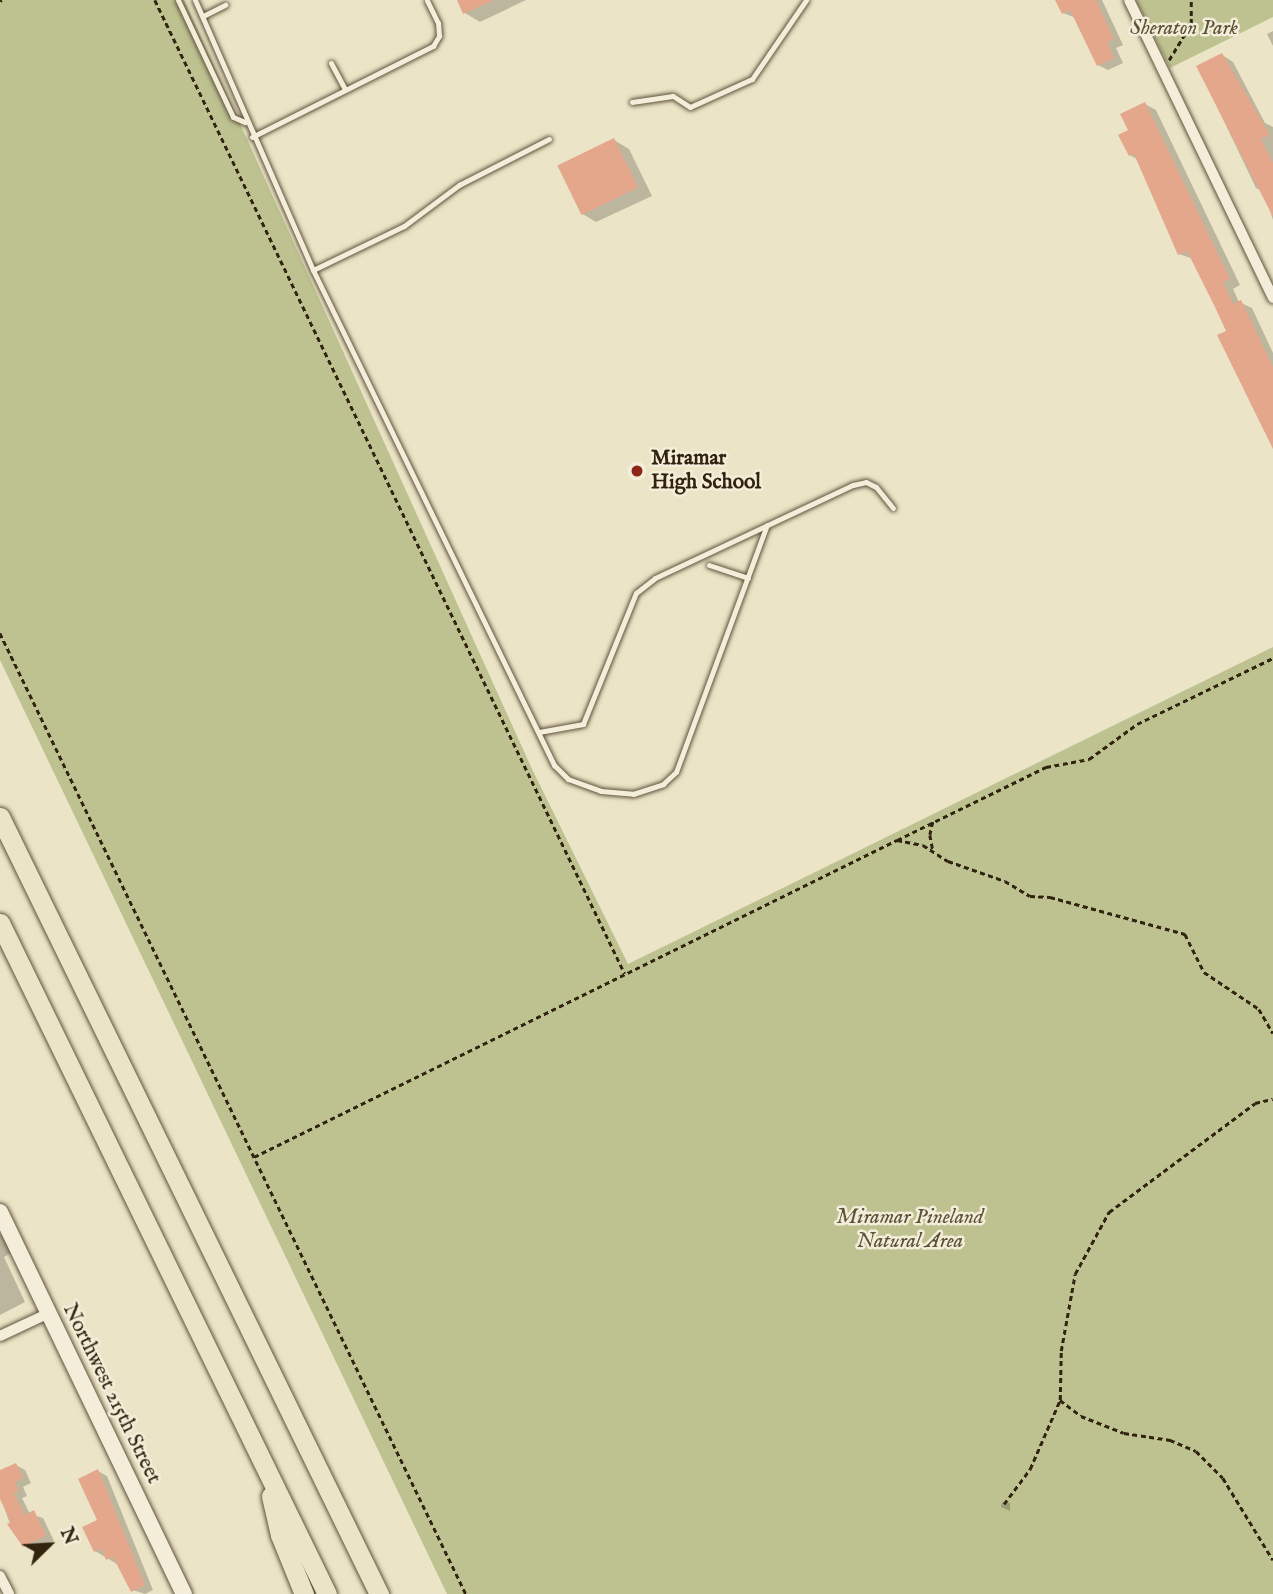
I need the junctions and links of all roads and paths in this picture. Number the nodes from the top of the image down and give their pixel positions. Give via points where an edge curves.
1 (155, 0) edge
2 (178, 0) edge
3 (195, 0) edge
4 (427, 0) edge
5 (806, 0) edge
6 (1129, 0) edge
7 (1191, 0) edge
8 (225, 5) dead end
9 (203, 16) junction
10 (331, 63) dead end
11 (1160, 65) junction
12 (345, 89) junction
13 (632, 102) dead end
14 (245, 122) junction
15 (252, 137) junction
16 (549, 139) dead end
17 (313, 270) junction
18 (1273, 298) edge
19 (893, 508) dead end
20 (766, 525) junction
21 (709, 565) dead end
22 (748, 578) junction
23 (0, 633) edge
24 (1273, 658) edge
25 (538, 732) junction
26 (0, 817) edge
27 (933, 822) junction
28 (897, 840) junction
29 (933, 850) junction
30 (0, 923) edge
31 (625, 974) junction
32 (1273, 1033) edge
33 (1273, 1099) edge
34 (254, 1157) junction
35 (0, 1212) edge
36 (49, 1313) junction
37 (0, 1336) edge
38 (1060, 1400) junction
39 (264, 1465) junction
40 (1004, 1504) dead end
41 (1273, 1560) edge
42 (0, 1576) edge
43 (9, 1594) edge
44 (184, 1594) edge
45 (304, 1594) edge
46 (327, 1594) edge
47 (379, 1594) edge
48 (466, 1594) edge

1 - 31 path
2 - 14 lane via 233,117
3 - 9 lane
4 - 12 lane via 438,23 439,36 433,46
5 - 13 lane via 752,79 690,107 673,96
6 - 11 street
7 - 11 path via 1191,24 1183,43
8 - 9 lane
9 - 14 lane via 247,109
10 - 12 lane
11 - 18 street
12 - 15 lane
14 - 15 lane
15 - 17 lane
16 - 17 lane via 460,186 404,226
17 - 25 lane
19 - 20 lane via 866,482
20 - 22 lane
20 - 25 lane via 655,578 636,593 583,724
21 - 22 lane
22 - 25 lane via 685,758 663,784 633,794 601,791 568,779 554,765
23 - 34 path
24 - 27 path via 1137,724 1090,758 1046,767
26 - 47 highway
27 - 28 path
27 - 29 path
28 - 29 path
28 - 31 path
29 - 32 path via 948,861 1005,881 1030,896 1050,897 1185,934 1204,972 1259,1009
30 - 39 highway
31 - 34 path
33 - 38 path via 1245,1109 1109,1212 1075,1274 1061,1350
34 - 48 path
35 - 36 street, Northwest 215th Street
36 - 37 street
36 - 44 street, Northwest 215th Street
38 - 40 path via 1030,1469
38 - 41 path via 1081,1416 1138,1438 1170,1440 1196,1451 1223,1478
39 - 45 highway via 280,1535
39 - 46 highway
42 - 43 street

